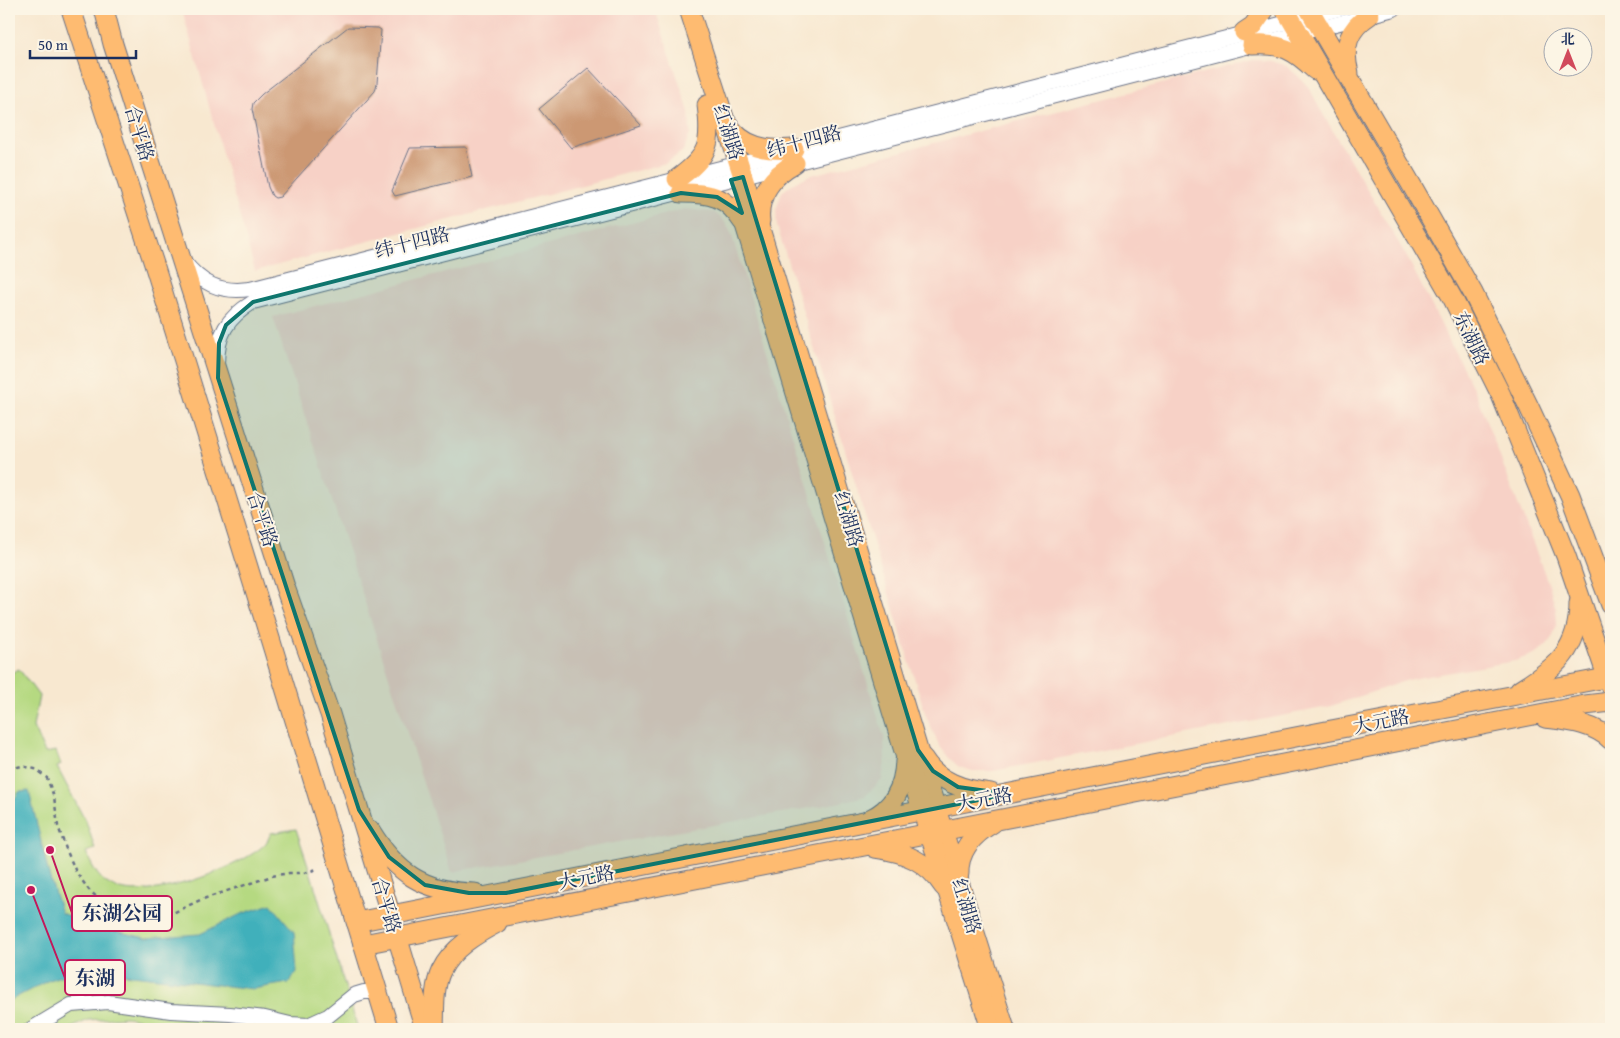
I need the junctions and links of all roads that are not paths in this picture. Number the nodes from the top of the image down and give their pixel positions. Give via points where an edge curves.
1 (71, 9) edge
2 (104, 9) edge
3 (676, 9) edge
4 (689, 9) edge
5 (1265, 9) edge
6 (1339, 9) edge
7 (1394, 9) edge
8 (1370, 15) junction
9 (1314, 17) edge
10 (1292, 21) edge
11 (1248, 39) junction
12 (1325, 80) junction
13 (1352, 84) junction
14 (707, 105) junction
15 (723, 116) junction
16 (794, 156) junction
17 (735, 172) junction
18 (679, 186) junction
19 (754, 230) junction
20 (178, 252) junction
21 (218, 378) junction
22 (1608, 591) edge
23 (1579, 594) junction
24 (1611, 605) edge
25 (1610, 681) edge
26 (1510, 695) junction
27 (1611, 702) edge
28 (1514, 718) junction
29 (1611, 740) edge
30 (912, 753) junction
31 (1009, 794) junction
32 (359, 810) junction
33 (930, 810) junction
34 (1008, 817) junction
35 (862, 823) junction
36 (937, 831) junction
37 (859, 847) junction
38 (954, 889) junction
39 (506, 893) junction
40 (512, 915) junction
41 (390, 916) junction
42 (356, 922) junction
43 (396, 938) junction
44 (363, 944) junction
45 (377, 992) junction
46 (31, 1029) edge
47 (389, 1029) edge
48 (425, 1029) edge
49 (434, 1029) edge
50 (991, 1029) edge
51 (1005, 1029) edge

1 - 42 main road, 合平路 via 158,276
2 - 20 main road, 合平路
3 - 14 main road, 红湖路
4 - 15 main road, 红湖路
5 - 11 main road
6 - 9 street, 纬十四路
7 - 8 street, 纬十四路
8 - 9 street, 纬十四路
8 - 13 main road via 1354,28 1346,47
9 - 10 street, 纬十四路
9 - 13 main road, 东湖路
10 - 11 street, 纬十四路
10 - 12 main road, 东湖路
11 - 12 main road via 1285,48 1306,61
11 - 16 street, 纬十四路
12 - 23 main road, 东湖路 via 1453,299 1501,395
13 - 22 main road, 东湖路 via 1473,294 1570,495
14 - 17 main road, 红湖路
14 - 18 main road via 709,134 706,146 702,157
15 - 16 main road via 747,142
15 - 17 main road, 红湖路
16 - 17 street, 纬十四路
16 - 19 main road via 767,188
17 - 18 street, 纬十四路
17 - 19 main road, 红湖路
18 - 19 main road via 717,197
18 - 20 street, 纬十四路 via 235,291 208,284 196,275
18 - 21 street, 纬十四路 via 253,302 237,312 226,325 219,344
19 - 30 main road, 红湖路
20 - 21 main road, 合平路
21 - 32 main road, 合平路
22 - 23 main road via 1592,600
22 - 24 main road, 东湖路
23 - 25 main road, 东湖路
23 - 26 main road via 1579,616 1566,654 1551,670
25 - 26 main road, 大元路
26 - 31 main road, 大元路
27 - 28 main road, 大元路
28 - 29 main road via 1571,721 1607,735
28 - 34 main road, 大元路
30 - 31 main road via 945,781 958,787 976,792
30 - 33 main road, 红湖路
30 - 35 main road via 894,800
31 - 33 main road, 大元路
32 - 39 main road via 389,857 425,885 469,893
32 - 41 main road, 合平路
33 - 35 main road, 大元路
33 - 36 main road, 红湖路
34 - 36 main road, 大元路
34 - 38 main road via 981,830 970,842 963,853
35 - 39 main road, 大元路
36 - 37 main road, 大元路
36 - 38 main road, 红湖路
37 - 38 main road via 890,850 920,861 939,880
37 - 40 main road, 大元路
38 - 50 main road, 红湖路
38 - 51 main road, 红湖路
39 - 41 main road, 大元路
40 - 43 main road, 大元路
40 - 49 main road via 468,940 441,971
41 - 42 main road, 大元路
41 - 43 main road, 合平路
42 - 44 main road, 合平路
43 - 44 main road, 大元路
43 - 48 main road, 合平路
44 - 45 main road, 合平路
45 - 46 street via 354,995 328,1016 308,1025 108,1002 71,1006
45 - 47 main road, 合平路

